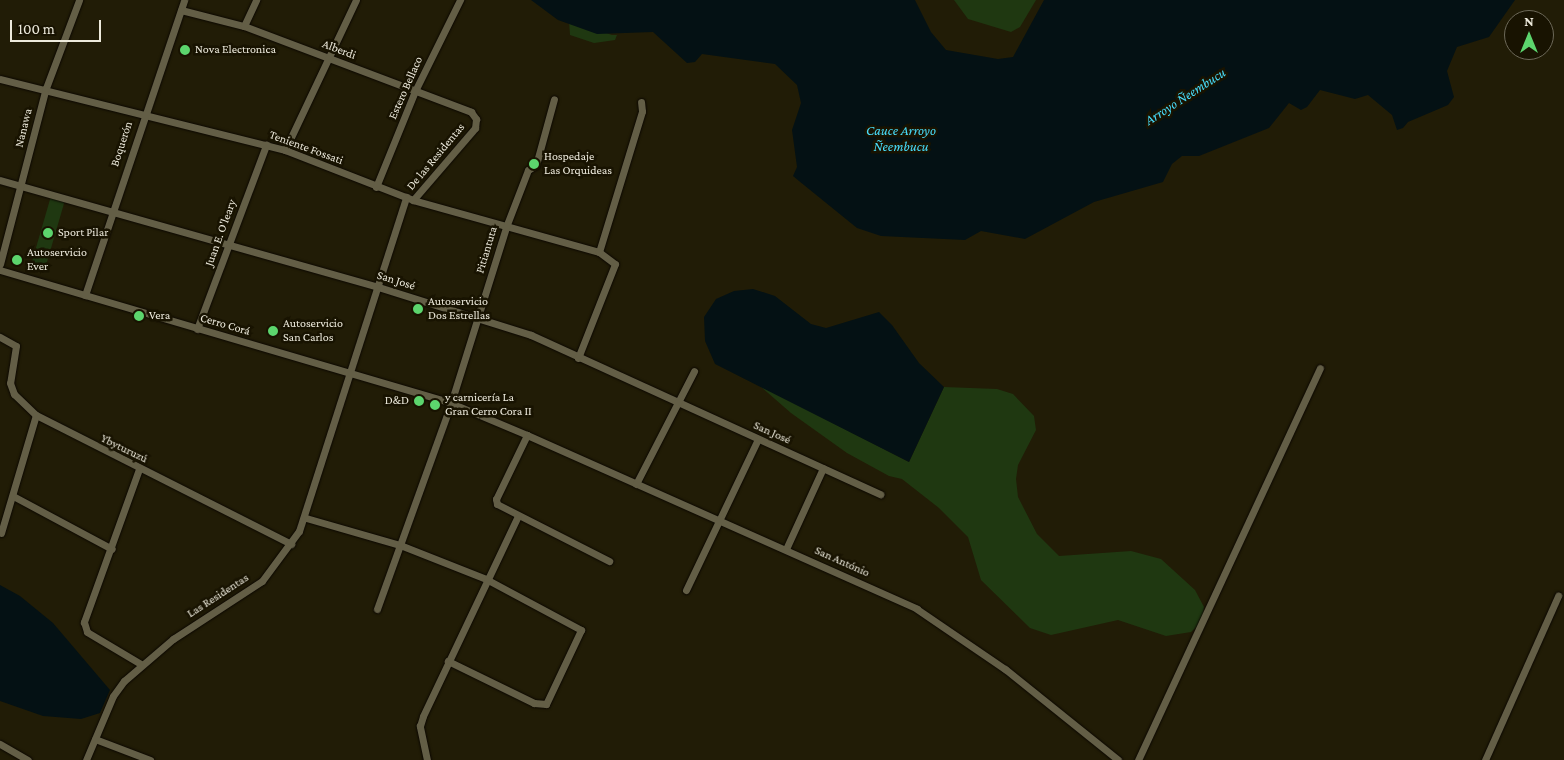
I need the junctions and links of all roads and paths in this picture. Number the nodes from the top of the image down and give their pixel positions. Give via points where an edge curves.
1 (79, 0) edge
2 (184, 0) edge
3 (256, 0) edge
4 (356, 0) edge
5 (460, 0) edge
6 (180, 10) junction
7 (244, 26) junction
8 (329, 58) junction
9 (0, 79) edge
10 (46, 88) junction
11 (415, 91) junction
12 (554, 99) dead end
13 (641, 102) dead end
14 (144, 113) junction
15 (475, 128) joint
16 (266, 145) junction
17 (285, 150) junction
18 (0, 180) edge
19 (21, 186) junction
20 (376, 187) junction
21 (406, 198) junction
22 (413, 200) junction
23 (113, 211) junction
24 (506, 227) junction
25 (228, 244) junction
26 (599, 252) junction
27 (0, 264) edge
28 (0, 270) edge
29 (378, 287) junction
30 (85, 295) junction
31 (478, 318) junction
32 (197, 329) junction
33 (0, 337) edge
34 (578, 358) junction
35 (1320, 368) dead end
36 (694, 371) dead end
37 (351, 374) junction
38 (451, 403) junction
39 (677, 404) junction
40 (36, 415) junction
41 (528, 435) junction
42 (758, 439) junction
43 (823, 468) junction
44 (139, 469) junction
45 (636, 484) junction
46 (880, 494) dead end
47 (14, 496) junction
48 (518, 516) junction
49 (306, 518) junction
50 (718, 520) junction
51 (1, 533) dead end
52 (291, 544) junction
53 (400, 545) junction
54 (112, 549) junction
55 (786, 550) junction
56 (609, 561) dead end
57 (486, 579) junction
58 (686, 590) dead end
59 (1558, 596) dead end
60 (377, 610) dead end
61 (448, 661) junction
62 (142, 664) junction
63 (95, 739) junction
64 (0, 744) edge
65 (28, 760) edge
66 (86, 760) edge
67 (150, 760) edge
68 (427, 760) edge
69 (1118, 760) edge
70 (1138, 760) edge
71 (1485, 760) edge

1 - 10 street, Nanawa
2 - 6 street, Boquerón
3 - 7 street
4 - 8 street
5 - 11 street, Estero Bellaco
6 - 7 street, Alberdi
6 - 14 street, Boquerón
7 - 8 street, Alberdi
8 - 11 street, Alberdi
8 - 17 street
9 - 10 street, Teniente Fossati
10 - 14 street, Teniente Fossati
10 - 19 street, Nanawa
11 - 15 street, Alberdi via 471,112 476,119
11 - 20 street, Estero Bellaco
12 - 24 street, Pitiantuta via 536,165 528,170
13 - 26 street via 642,111
14 - 16 street, Teniente Fossati
14 - 23 street, Boquerón
15 - 22 street, De las Residentas
16 - 17 street, Teniente Fossati
16 - 25 street, Juan E. O'leary
17 - 20 street, Teniente Fossati
18 - 19 street, San José
19 - 23 street, San José
19 - 27 street, Nanawa
20 - 21 street, Teniente Fossati
21 - 22 street, Teniente Fossati
21 - 29 street, De las Residentas
22 - 24 street, Teniente Fossati
23 - 25 street, San José
23 - 30 street, Boquerón
24 - 26 street, Teniente Fossati
24 - 31 street, Pitiantuta
25 - 29 street, San José
25 - 32 street, Juan E. O'leary
26 - 34 street via 615,264
28 - 30 street, Cerro Corá
29 - 31 street, San José
29 - 37 street, De las Residentas
30 - 32 street, Cerro Corá
31 - 34 street, San José via 531,335
31 - 38 street, Pitiantuta
32 - 37 street, Cerro Corá
33 - 40 street, Ybyturuzú via 16,346 10,383 14,394
34 - 39 street, San José
35 - 70 street
36 - 39 street
37 - 38 street, Cerro Corá
37 - 49 street, Las Residentas
38 - 41 street, Cerro Corá
38 - 53 street, Pitiantuta
39 - 42 street, San José
39 - 45 street
40 - 44 street, Ybyturuzú
40 - 47 street
41 - 45 street, San António
41 - 48 street via 496,499 497,504
42 - 43 street, San José
42 - 50 street
43 - 46 street, San José
43 - 55 street
44 - 52 street, Ybyturuzú
44 - 54 street
45 - 50 street, San António
47 - 51 street
47 - 54 street
48 - 56 street
48 - 57 street
49 - 52 street, Las Residentas
49 - 53 street
50 - 55 street, San António
50 - 58 street
52 - 62 street, Las Residentas via 262,582 173,639
53 - 57 street
53 - 60 street, Pitiantuta
54 - 62 street via 84,628
55 - 69 street, San António via 937,620
57 - 61 street
57 - 61 street via 581,630 550,700 534,703
59 - 71 street
61 - 68 street via 420,726
62 - 63 street, Las Residentas via 113,696
63 - 66 street, Las Residentas
63 - 67 street
64 - 65 street

